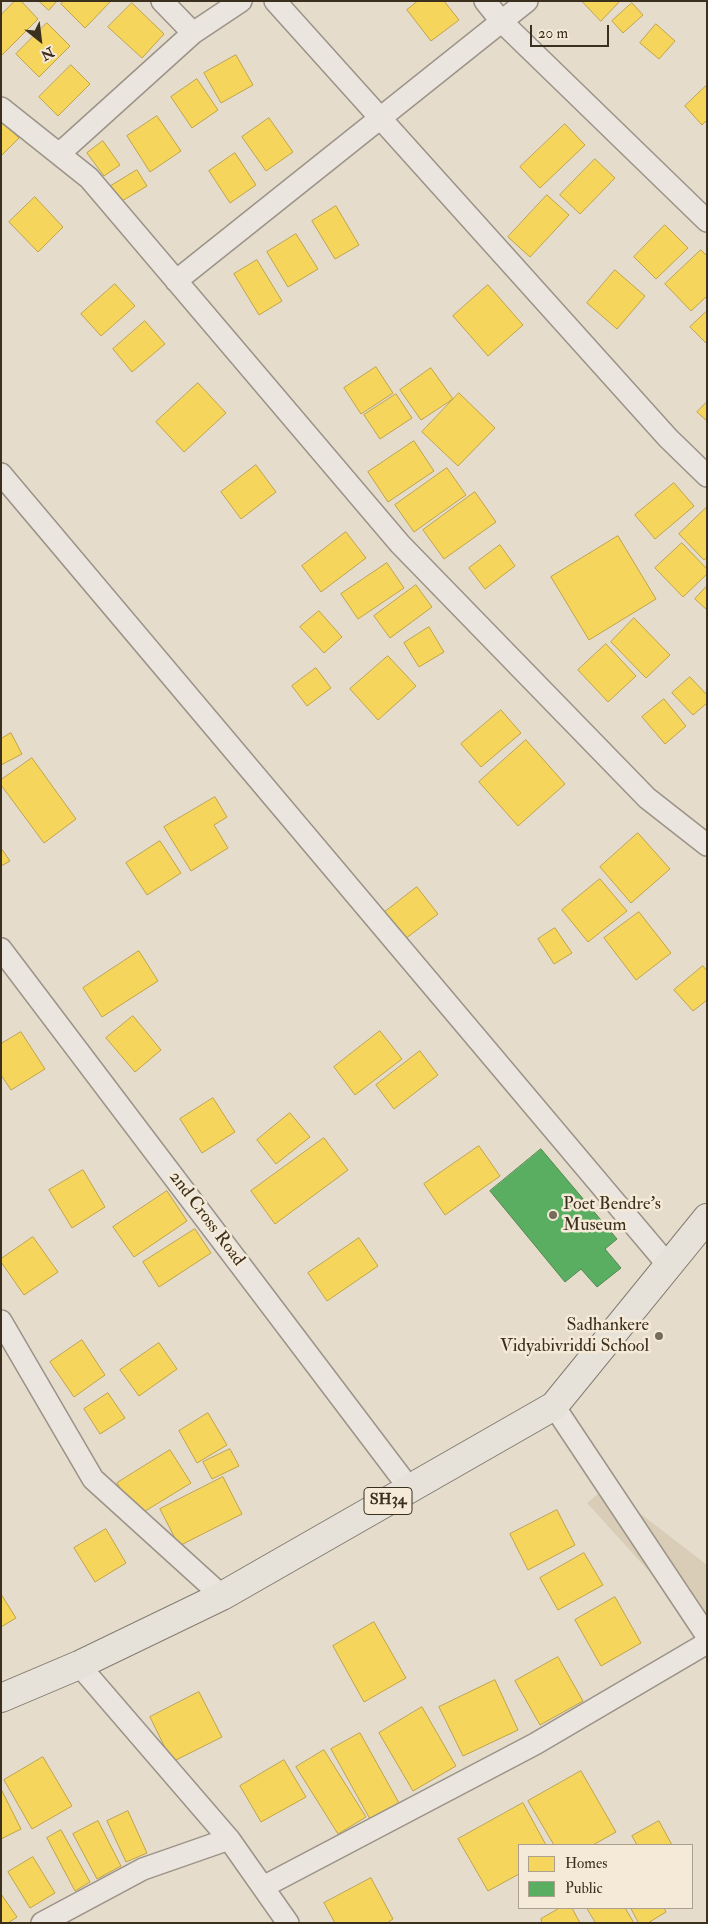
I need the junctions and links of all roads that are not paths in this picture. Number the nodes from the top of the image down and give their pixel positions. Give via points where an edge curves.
1 (162, 1) edge
2 (241, 1) edge
3 (275, 1) edge
4 (486, 1) edge
5 (528, 1) edge
6 (501, 21) junction
7 (193, 33) junction
8 (1, 108) edge
9 (380, 118) junction
10 (59, 154) junction
11 (707, 221) edge
12 (176, 281) junction
13 (1, 474) edge
14 (707, 476) edge
15 (707, 845) edge
16 (1, 948) edge
17 (707, 1218) edge
18 (668, 1265) junction
19 (1, 1321) edge
20 (554, 1406) junction
21 (410, 1489) junction
22 (222, 1596) junction
23 (707, 1636) edge
24 (707, 1643) edge
25 (78, 1665) junction
26 (1, 1698) edge
27 (229, 1840) junction
28 (263, 1887) junction
29 (42, 1923) edge
30 (288, 1923) edge

1 - 7 street
2 - 7 street
3 - 9 street
4 - 6 street
5 - 6 street
6 - 9 street
6 - 11 street
7 - 10 street
8 - 10 street
9 - 12 street
9 - 14 street via 668,438
10 - 12 street via 89,178
12 - 15 street via 400,544 647,798
13 - 18 street
16 - 21 street, 2nd Cross Road
17 - 18 main road, SH34
18 - 20 main road, SH34
19 - 22 street via 93,1479
20 - 21 main road, SH34
20 - 23 street
21 - 22 main road, SH34
22 - 25 main road, SH34
24 - 28 street via 535,1744
25 - 26 main road, SH34
25 - 27 street
27 - 28 street
27 - 29 street via 143,1869
28 - 30 street

